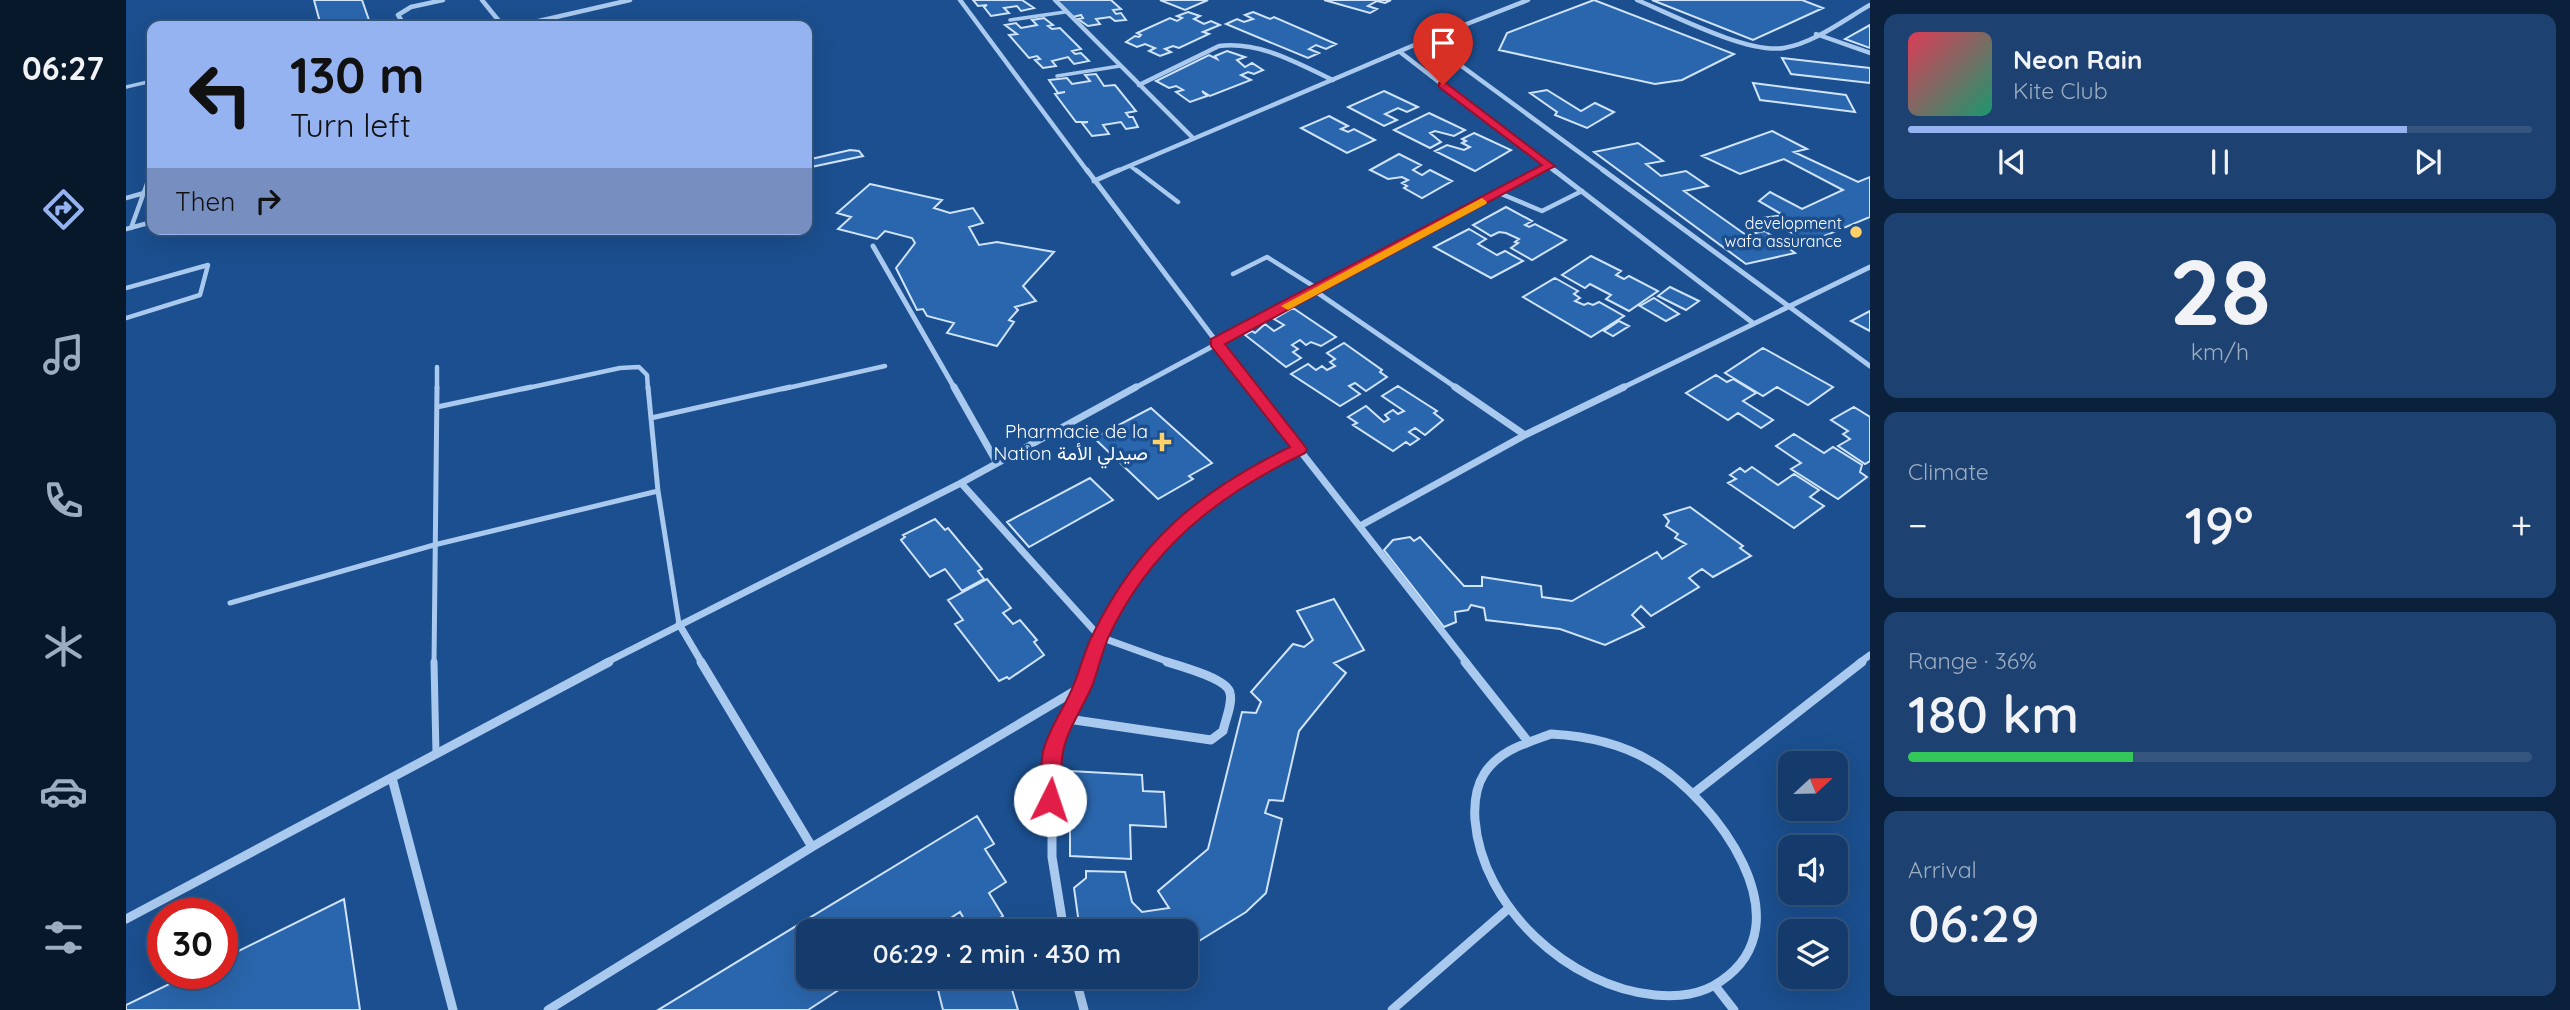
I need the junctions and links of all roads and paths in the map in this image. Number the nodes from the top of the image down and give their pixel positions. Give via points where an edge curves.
1 (443, 0) edge
2 (482, 0) edge
3 (630, 0) edge
4 (960, 0) edge
5 (1055, 0) edge
6 (1528, 0) edge
7 (1637, 0) edge
8 (1870, 5) edge
9 (1065, 12) junction
10 (1010, 20) dead end
11 (402, 21) edge
12 (499, 21) edge
13 (539, 21) edge
14 (1816, 34) junction
15 (1426, 40) junction
16 (1400, 52) junction
17 (1870, 53) edge
18 (1120, 66) junction
19 (1057, 76) dead end
20 (1333, 80) junction
21 (147, 82) edge
22 (1139, 85) junction
23 (126, 88) edge
24 (1193, 138) junction
25 (1130, 166) junction
26 (1549, 166) junction
27 (1094, 181) junction
28 (147, 184) edge
29 (1582, 191) junction
30 (144, 193) junction
31 (1499, 193) junction
32 (126, 198) edge
33 (1178, 202) dead end
34 (147, 223) edge
35 (128, 229) edge
36 (873, 246) dead end
37 (1870, 267) edge
38 (1233, 274) dead end
39 (126, 288) edge
40 (1316, 290) junction
41 (1789, 306) junction
42 (126, 318) edge
43 (1753, 323) junction
44 (1216, 343) junction
45 (885, 366) dead end
46 (1870, 366) edge
47 (437, 367) dead end
48 (437, 407) junction
49 (652, 418) junction
50 (1525, 435) junction
51 (1300, 449) junction
52 (997, 463) junction
53 (961, 483) junction
54 (658, 491) junction
55 (1360, 526) junction
56 (434, 545) junction
57 (230, 603) dead end
58 (679, 624) junction
59 (1100, 637) junction
60 (1870, 655) edge
61 (1083, 686) junction
62 (1068, 719) junction
63 (1526, 739) junction
64 (436, 754) junction
65 (392, 778) junction
66 (1694, 793) junction
67 (812, 847) junction
68 (1509, 908) junction
69 (126, 919) edge
70 (1061, 919) edge
71 (1716, 987) junction
72 (1078, 989) edge
73 (453, 1010) edge
74 (548, 1010) edge
75 (1084, 1010) edge
76 (1392, 1010) edge
77 (1734, 1010) edge

1 - 11 street via 411,7 398,15
2 - 12 street
3 - 13 street
4 - 27 street
5 - 9 street
6 - 15 street
7 - 14 street via 1761,47 1783,48
8 - 14 street
9 - 10 lane
9 - 18 street
14 - 17 street
15 - 16 street
15 - 41 street
16 - 20 street
16 - 26 street
18 - 19 lane
18 - 22 street
20 - 22 street via 1255,47 1231,44
20 - 24 street
21 - 23 lane
22 - 24 street
24 - 25 street
25 - 27 street
25 - 33 lane
26 - 29 street
26 - 31 street
27 - 44 street
28 - 30 lane
29 - 31 lane via 1542,211
29 - 43 street
30 - 32 lane
30 - 35 lane
31 - 40 street
34 - 35 lane
36 - 52 street
37 - 41 street
38 - 40 lane via 1267,257
39 - 42 lane via 208,265 200,295
40 - 44 street
40 - 50 street
41 - 43 street
41 - 46 street
43 - 50 street
44 - 51 street
44 - 52 street
45 - 49 lane
47 - 48 lane
48 - 49 lane via 639,367 647,375
48 - 56 lane
49 - 54 lane
50 - 55 street
51 - 55 street
51 - 59 street via 1258,469 1185,520 1153,552
52 - 53 street
53 - 58 street
53 - 59 street
54 - 56 lane
54 - 58 lane
55 - 63 street
56 - 57 lane
56 - 64 lane
58 - 64 street
58 - 67 street
59 - 61 street
59 - 62 street via 1223,683 1231,699 1223,731 1211,740
60 - 66 street
61 - 62 street
61 - 67 street
62 - 70 street via 1053,751 1048,825
63 - 66 street via 1551,734 1608,741 1667,771
63 - 68 street via 1504,750 1487,768 1473,816 1490,877
64 - 65 street
65 - 69 street
65 - 73 street
66 - 71 street via 1723,825 1745,862 1756,900 1755,935 1742,965
67 - 74 street
68 - 71 street via 1564,961 1629,992 1661,997
68 - 76 street
71 - 77 street
72 - 75 street

